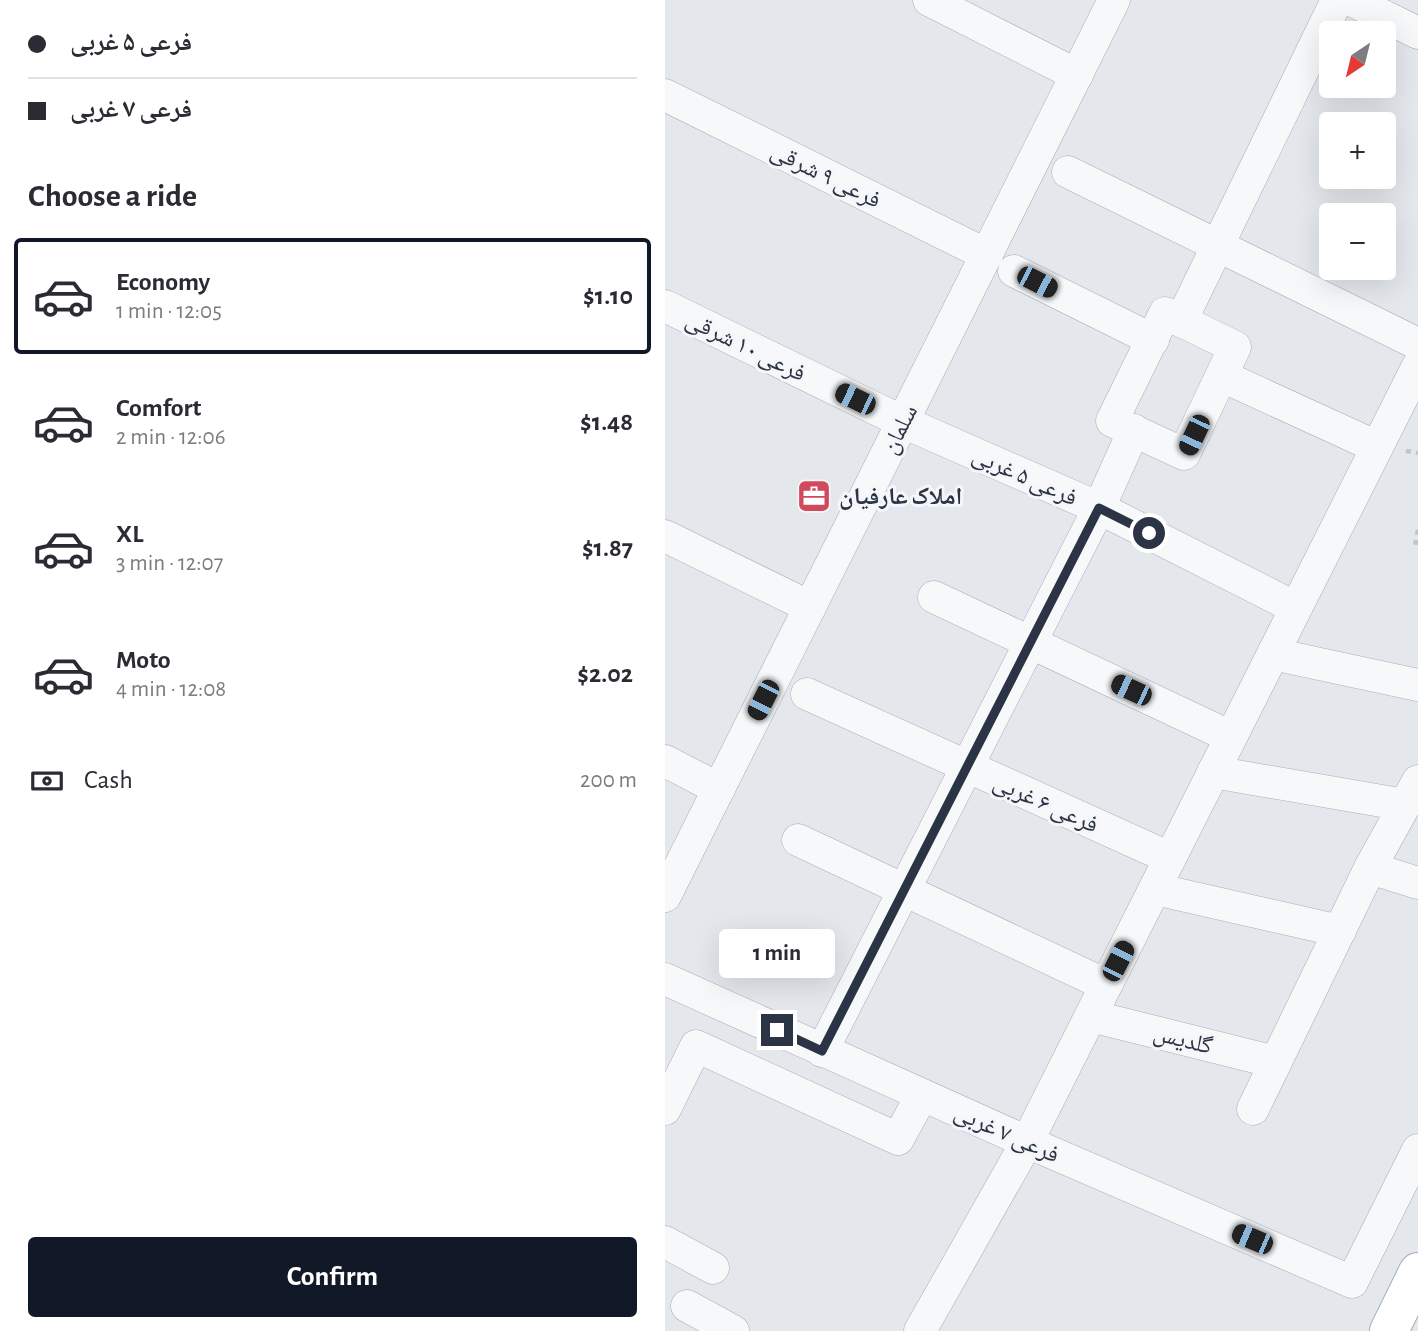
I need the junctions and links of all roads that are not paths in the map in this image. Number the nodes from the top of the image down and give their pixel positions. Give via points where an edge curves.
1 (929, 0) edge
2 (1114, 0) edge
3 (1337, 0) edge
4 (1351, 0) edge
5 (1418, 33) edge
6 (1077, 75) junction
7 (665, 95) edge
8 (1068, 172) dead end
9 (1216, 247) junction
10 (986, 255) junction
11 (1014, 271) dead end
12 (665, 306) edge
13 (1181, 321) junction
14 (1153, 340) junction
15 (1418, 344) edge
16 (1418, 366) edge
17 (1222, 376) junction
18 (903, 422) junction
19 (1134, 430) junction
20 (1377, 447) junction
21 (1099, 508) junction
22 (665, 536) edge
23 (935, 597) dead end
24 (810, 607) junction
25 (1296, 608) junction
26 (1030, 643) junction
27 (1273, 653) junction
28 (1418, 685) edge
29 (807, 694) dead end
30 (1231, 737) junction
31 (665, 761) edge
32 (967, 768) junction
33 (1213, 772) junction
34 (719, 789) junction
35 (1411, 793) edge
36 (799, 839) dead end
37 (1170, 858) junction
38 (1370, 868) junction
39 (1418, 883) edge
40 (1155, 889) junction
41 (904, 891) junction
42 (665, 896) edge
43 (1340, 931) junction
44 (665, 979) edge
45 (1106, 985) junction
46 (1091, 1016) junction
47 (822, 1051) junction
48 (1275, 1062) junction
49 (922, 1095) junction
50 (665, 1109) edge
51 (1253, 1109) dead end
52 (1027, 1142) junction
53 (1418, 1150) edge
54 (665, 1242) edge
55 (713, 1268) dead end
56 (1418, 1272) edge
57 (687, 1307) dead end
58 (733, 1331) edge
59 (920, 1331) edge
60 (1389, 1331) edge

1 - 6 street
2 - 6 street, سلمان
3 - 9 street
4 - 5 street
6 - 10 street, سلمان
7 - 10 street, فرعی ۹ شرقی
8 - 9 street
9 - 13 street
9 - 15 street
10 - 18 street, سلمان
11 - 14 street
12 - 18 street, فرعی ۱۰ شرقی
13 - 14 street via 1165,313
13 - 17 street via 1235,347
14 - 19 street via 1112,421
16 - 20 street
17 - 19 street via 1184,454
17 - 20 street
18 - 21 street, فرعی ۵ غربی
18 - 24 street, سلمان
19 - 21 street
20 - 25 street
21 - 25 street, فرعی ۵ غربی
21 - 26 street
22 - 24 street
23 - 26 street
24 - 34 street, سلمان
25 - 27 street
26 - 30 street
26 - 32 street
27 - 28 street
27 - 30 street
29 - 32 street, فرعی ۶ غربی
30 - 33 street
31 - 34 street
32 - 37 street, فرعی ۶ غربی
32 - 41 street
33 - 35 street
33 - 37 street
34 - 42 street, سلمان
35 - 38 street
36 - 41 street
37 - 40 street
38 - 39 street
38 - 43 street
40 - 43 street
40 - 45 street
41 - 45 street
41 - 47 street
43 - 48 street
44 - 47 street, فرعی ۷ غربی
45 - 46 street
46 - 48 street, گلدیس
46 - 52 street
47 - 49 street, فرعی ۷ غربی
48 - 51 street
49 - 50 street via 898,1139 695,1046
49 - 52 street, فرعی ۷ غربی
52 - 53 street, فرعی ۷ غربی via 1352,1282
52 - 59 street
54 - 55 street
56 - 60 main road
57 - 58 street

